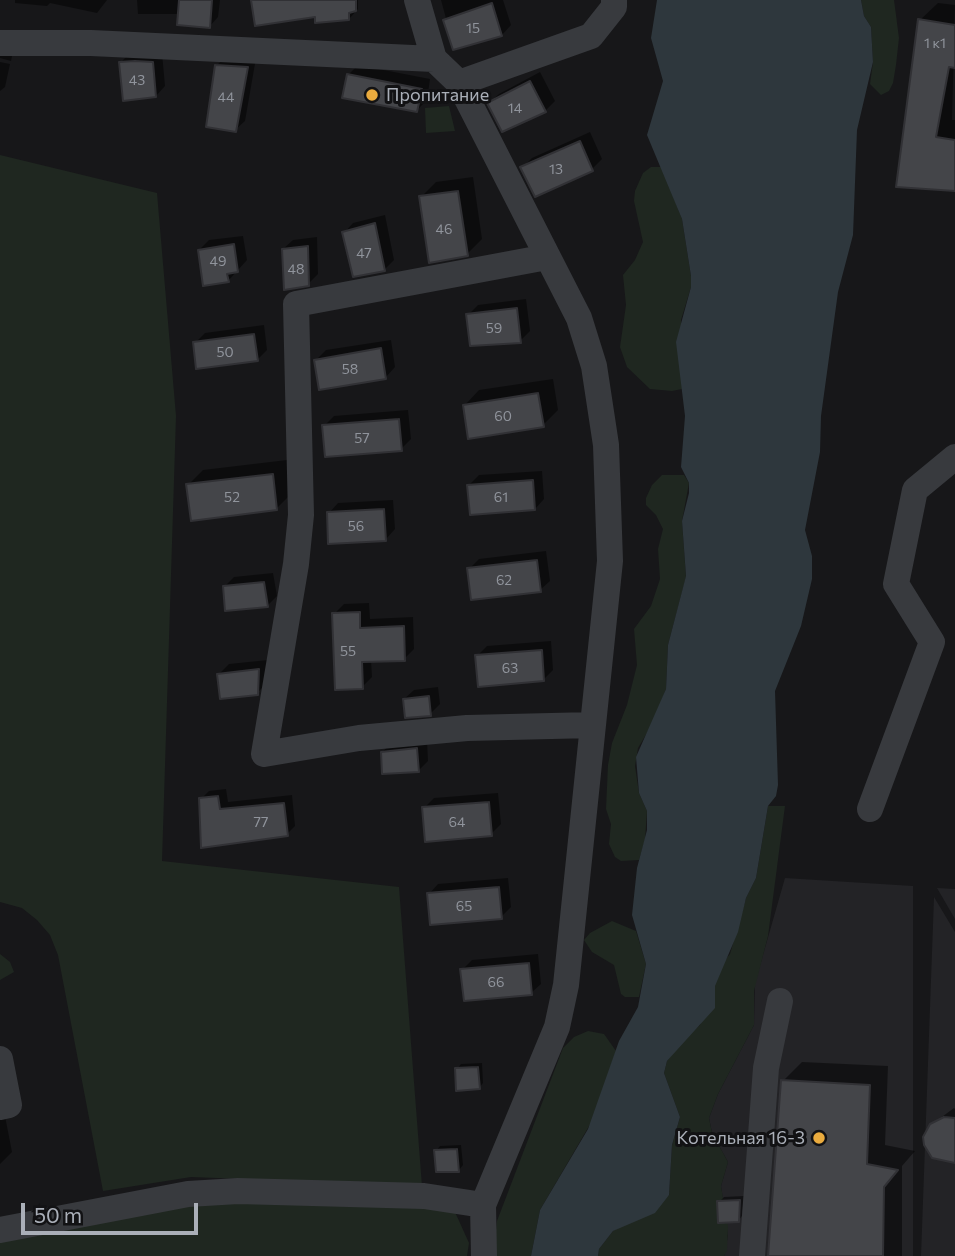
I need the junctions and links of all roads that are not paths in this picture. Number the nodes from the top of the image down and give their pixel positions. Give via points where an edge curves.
1 (418, 0) edge
2 (614, 0) edge
3 (0, 43) edge
4 (434, 59) junction
5 (459, 83) junction
6 (547, 257) junction
7 (955, 457) edge
8 (593, 725) junction
9 (870, 809) dead end
10 (780, 1001) dead end
11 (0, 1059) edge
12 (0, 1107) edge
13 (483, 1205) junction
14 (0, 1230) edge
15 (484, 1256) edge
16 (752, 1256) edge

1 - 4 street
2 - 5 street via 614,7 591,36
3 - 4 street
4 - 5 street
5 - 6 street
6 - 8 street via 579,318 594,366 606,445 610,561
6 - 8 street via 296,304 301,515 264,754 359,738 467,728
7 - 9 street via 915,490 896,584 932,642
8 - 13 street via 566,985 557,1027
10 - 16 street via 766,1068
11 - 12 street via 9,1105
13 - 14 street via 424,1196 238,1191 188,1194
13 - 15 street

